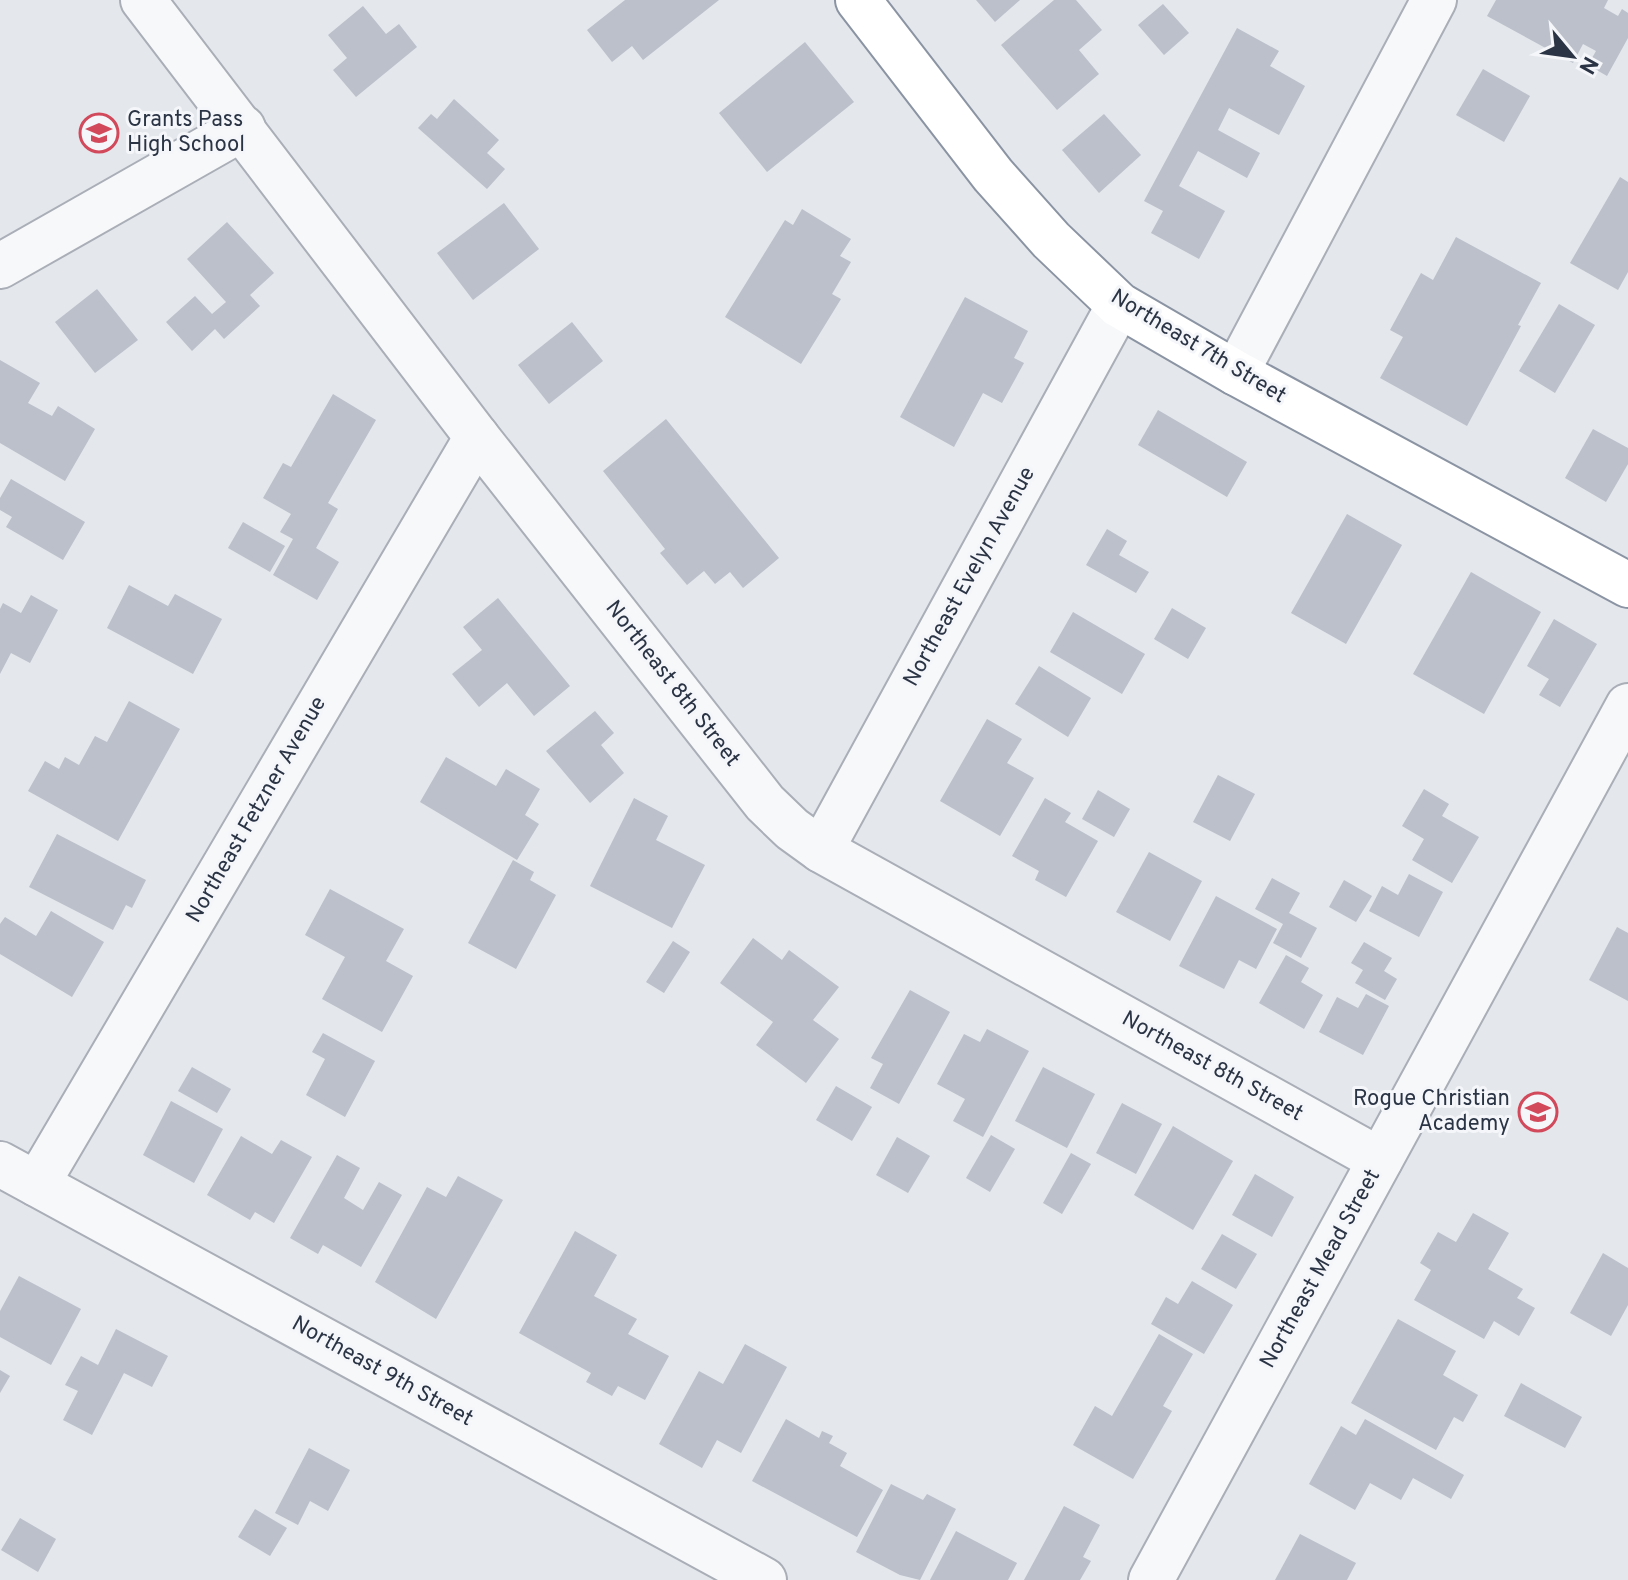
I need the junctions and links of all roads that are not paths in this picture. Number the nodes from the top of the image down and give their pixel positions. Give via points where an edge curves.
1 (143, 0) edge
2 (858, 0) edge
3 (1434, 0) edge
4 (243, 128) junction
5 (0, 266) edge
6 (1119, 305) junction
7 (1236, 373) junction
8 (477, 437) junction
9 (1628, 585) edge
10 (1628, 706) edge
11 (821, 850) junction
12 (1380, 1160) junction
13 (19, 1174) edge
14 (764, 1580) edge
15 (1151, 1580) edge

1 - 4 street, Northeast 8th Street
2 - 6 highway, Northeast 7th Street via 993,175
3 - 7 street
4 - 5 street
4 - 8 street, Northeast 8th Street
6 - 7 highway, Northeast 7th Street
6 - 11 street, Northeast Evelyn Avenue
7 - 9 highway, Northeast 7th Street
8 - 11 street, Northeast 8th Street via 765,803
8 - 13 street, Northeast Fetzner Avenue
10 - 12 street, Northeast Mead Street
11 - 12 street, Northeast 8th Street
12 - 15 street, Northeast Mead Street
13 - 14 street, Northeast 9th Street

